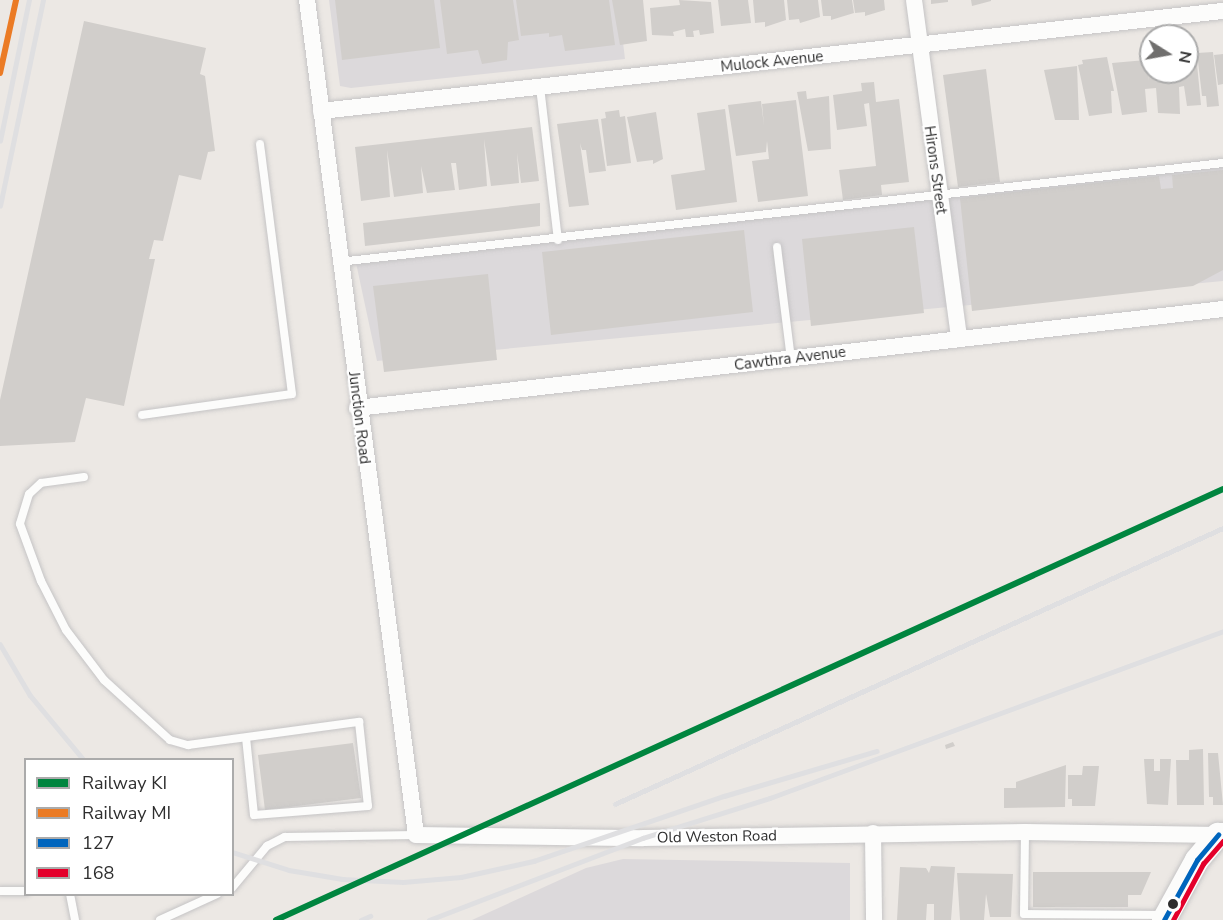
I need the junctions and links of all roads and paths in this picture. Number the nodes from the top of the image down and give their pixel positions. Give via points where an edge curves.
1 (307, 0) edge
2 (914, 0) edge
3 (1223, 11) edge
4 (919, 45) junction
5 (540, 87) junction
6 (321, 111) junction
7 (260, 144) dead end
8 (1223, 163) edge
9 (939, 194) junction
10 (558, 240) junction
11 (777, 247) dead end
12 (339, 262) junction
13 (1223, 309) edge
14 (959, 339) junction
15 (790, 359) junction
16 (357, 408) junction
17 (142, 415) dead end
18 (84, 477) dead end
19 (246, 738) junction
20 (1025, 832) junction
21 (873, 833) junction
22 (416, 835) junction
23 (1220, 835) edge
24 (234, 886) edge
25 (0, 891) edge
26 (24, 891) edge
27 (70, 896) edge
28 (213, 896) edge
29 (1165, 917) edge
30 (75, 920) edge
31 (160, 920) edge
32 (874, 920) edge

1 - 6 street, Junction Road
2 - 4 street, Hirons Street
3 - 4 street, Mulock Avenue
4 - 5 street, Mulock Avenue
4 - 9 street, Hirons Street
5 - 6 street, Mulock Avenue
5 - 10 lane
6 - 12 street, Junction Road
7 - 17 lane via 292,394
8 - 9 lane
9 - 10 lane
9 - 14 street, Hirons Street
10 - 12 lane
11 - 15 lane
12 - 16 street, Junction Road
13 - 14 street, Cawthra Avenue
14 - 15 street, Cawthra Avenue
15 - 16 street, Cawthra Avenue
16 - 22 street, Junction Road
18 - 19 lane via 41,483 22,507 20,524 66,630 104,680 170,740 188,745
19 - 19 lane via 359,722 368,806 254,816
20 - 21 street, Old Weston Road
20 - 23 street, Old Weston Road
20 - 29 lane via 1024,914
21 - 22 street, Old Weston Road via 644,838
21 - 32 street
22 - 24 lane, Old Weston Road via 285,837 267,846
23 - 29 street via 1197,860
25 - 26 lane
27 - 30 lane
28 - 31 lane

